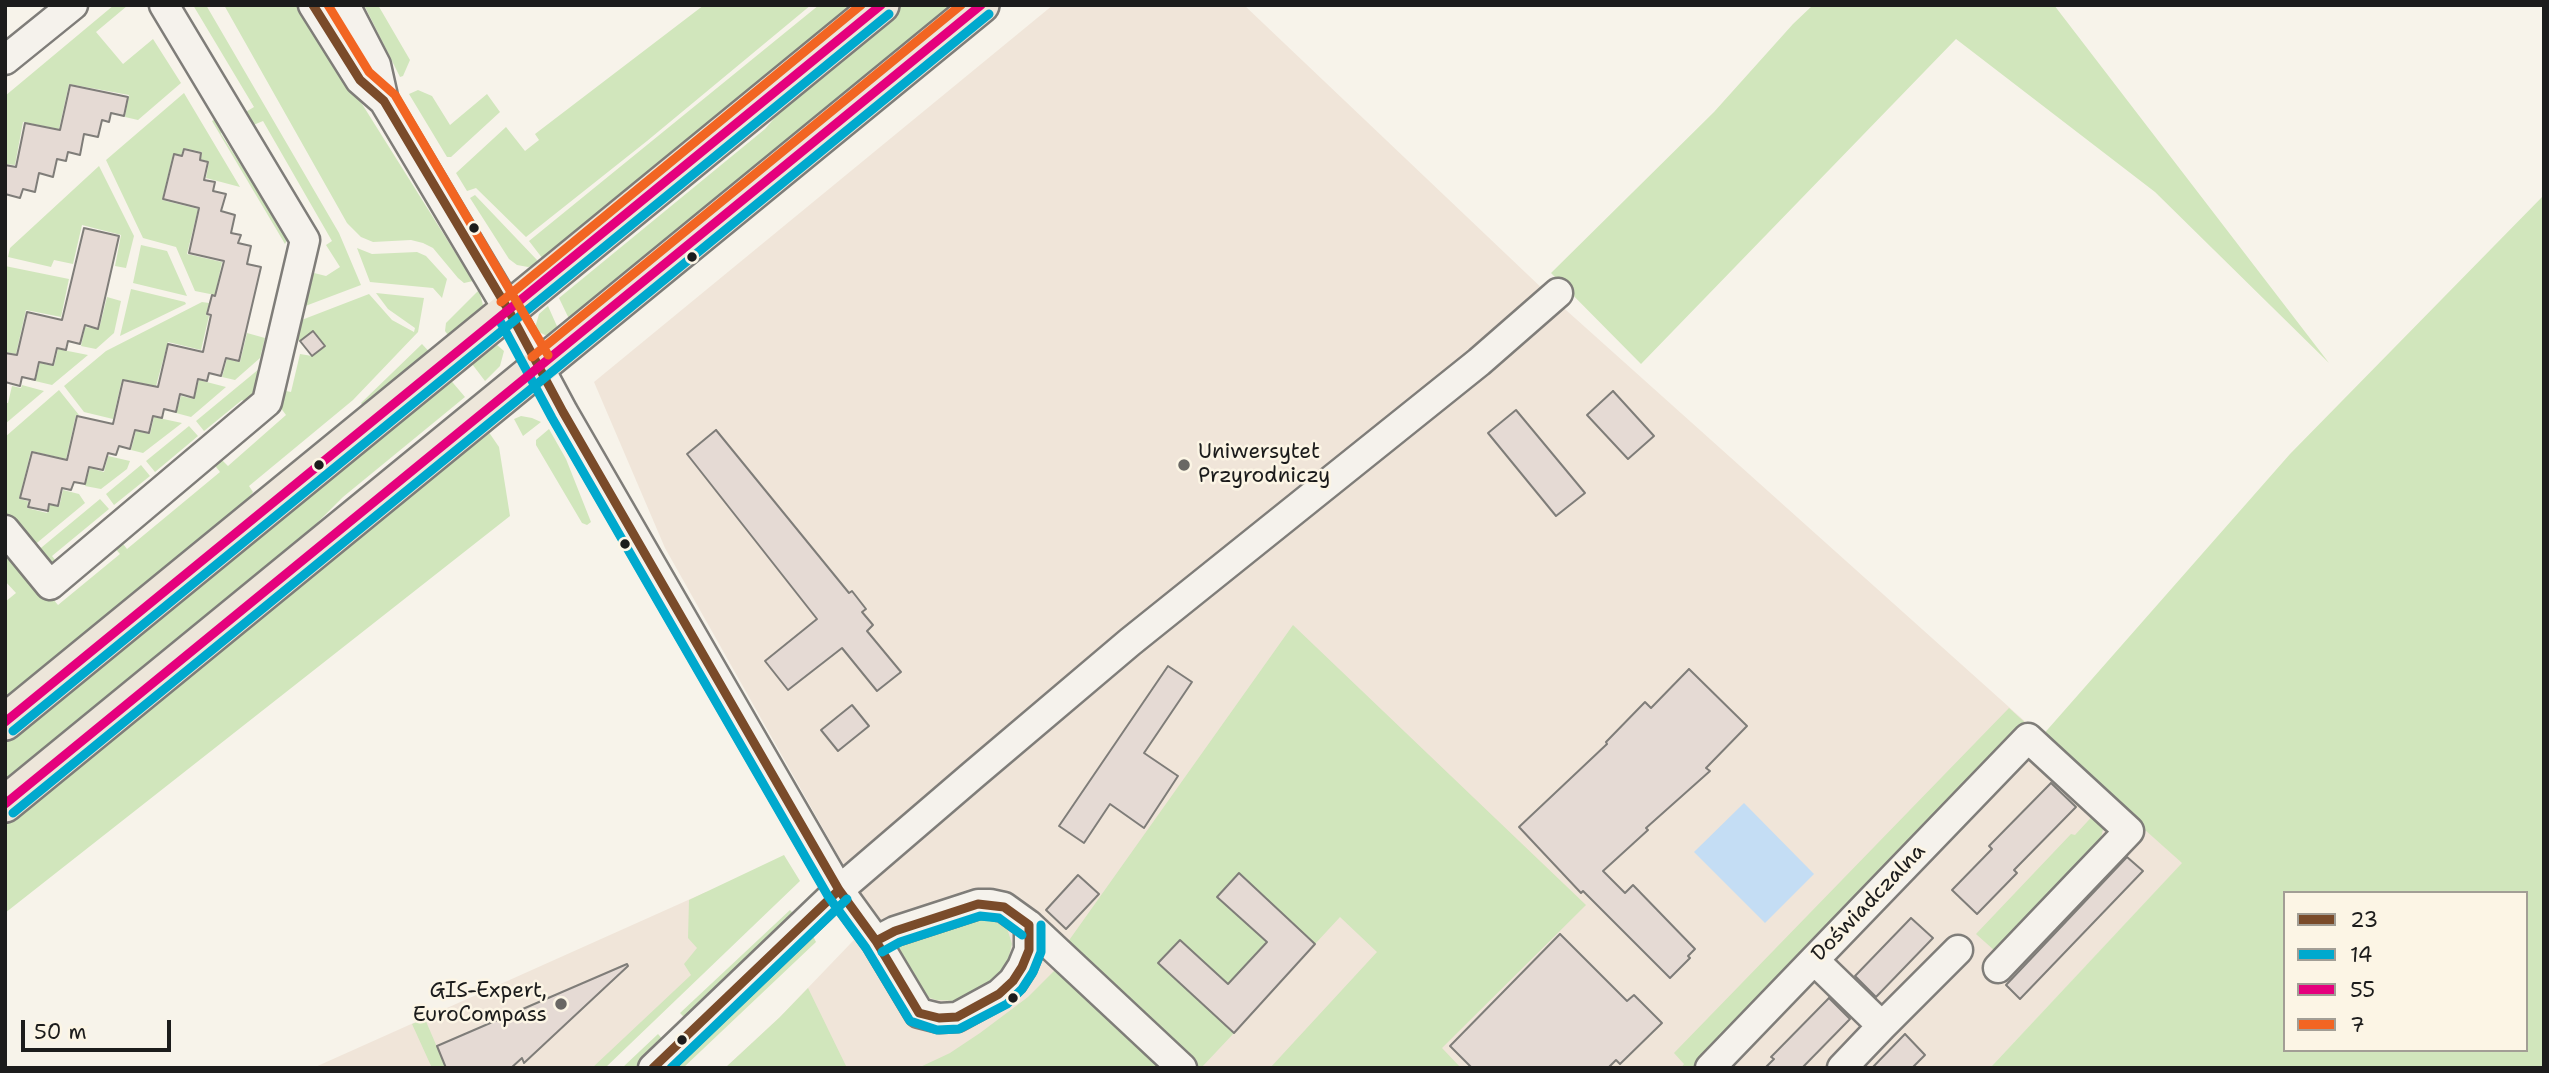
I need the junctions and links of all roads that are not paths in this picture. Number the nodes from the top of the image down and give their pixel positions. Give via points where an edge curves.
1 (73, 5) edge
2 (164, 5) edge
3 (313, 5) edge
4 (345, 5) edge
5 (881, 5) edge
6 (982, 5) edge
7 (5, 60) edge
8 (384, 101) junction
9 (1558, 293) dead end
10 (509, 311) junction
11 (540, 366) junction
12 (5, 530) edge
13 (5, 722) edge
14 (5, 804) edge
15 (839, 890) junction
16 (1029, 925) junction
17 (876, 941) junction
18 (1958, 950) dead end
19 (1814, 960) junction
20 (1998, 968) dead end
21 (1882, 1026) junction
22 (653, 1068) edge
23 (1182, 1068) edge
24 (1710, 1068) edge
25 (1842, 1068) edge

1 - 7 street
2 - 12 street via 305,240 267,402 50,585
3 - 8 street via 360,79
4 - 8 street via 376,65
5 - 10 main road
6 - 11 main road
8 - 10 street
9 - 15 street via 1479,362 1130,642
10 - 11 street
10 - 13 main road
11 - 14 main road
11 - 15 street
15 - 17 street
15 - 22 street
16 - 17 street via 1003,907 978,904
16 - 17 street via 1029,950 1013,981 957,1017 919,1013
16 - 23 street
18 - 21 street
19 - 20 street, Doświadczalna via 2028,738 2129,831
19 - 21 street
19 - 24 street, Doświadczalna
21 - 25 street

